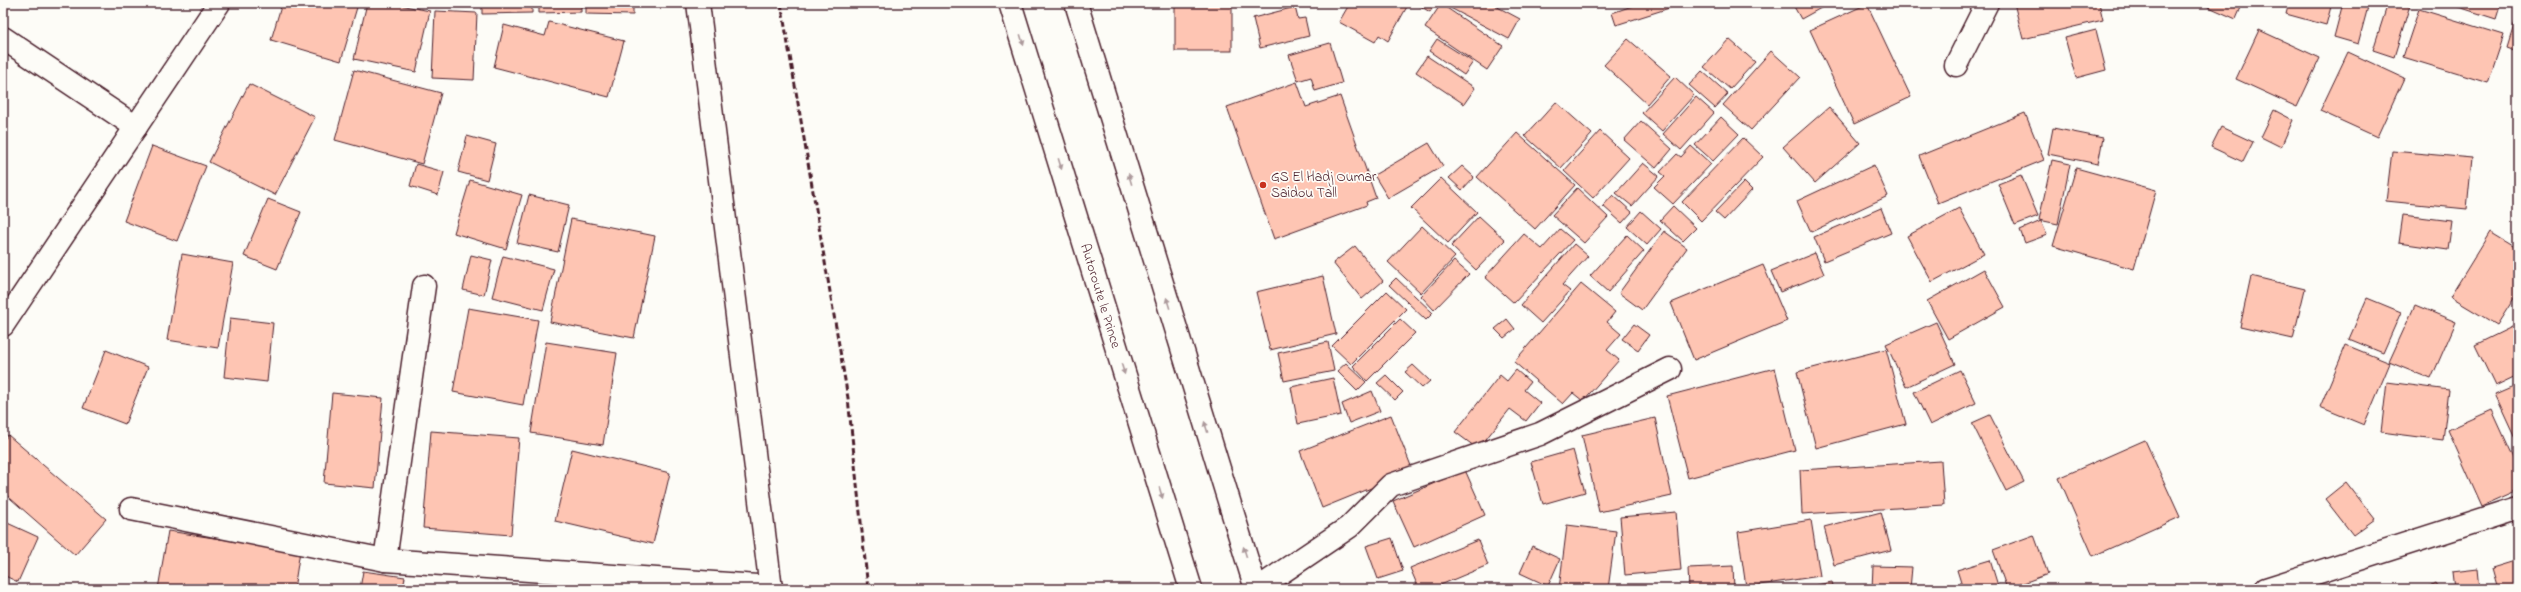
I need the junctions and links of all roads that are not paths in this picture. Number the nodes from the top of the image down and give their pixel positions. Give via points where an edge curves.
1 (219, 3) edge
2 (698, 3) edge
3 (1010, 3) edge
4 (1076, 3) edge
5 (1987, 3) edge
6 (3, 38) edge
7 (1956, 65) dead end
8 (136, 127) junction
9 (424, 286) dead end
10 (3, 325) edge
11 (1670, 369) dead end
12 (2518, 508) edge
13 (131, 509) dead end
14 (385, 560) junction
15 (771, 588) edge
16 (1191, 589) edge
17 (1256, 589) edge
18 (2266, 589) edge

1 - 8 street
2 - 15 street
3 -> 16 street, Autoroute le Prince
17 -> 4 street
5 - 7 street
6 - 8 street
8 - 10 street
9 - 14 street
11 - 17 street via 1540,434 1391,485 1349,527
12 - 18 street
13 - 14 street
14 - 15 street

